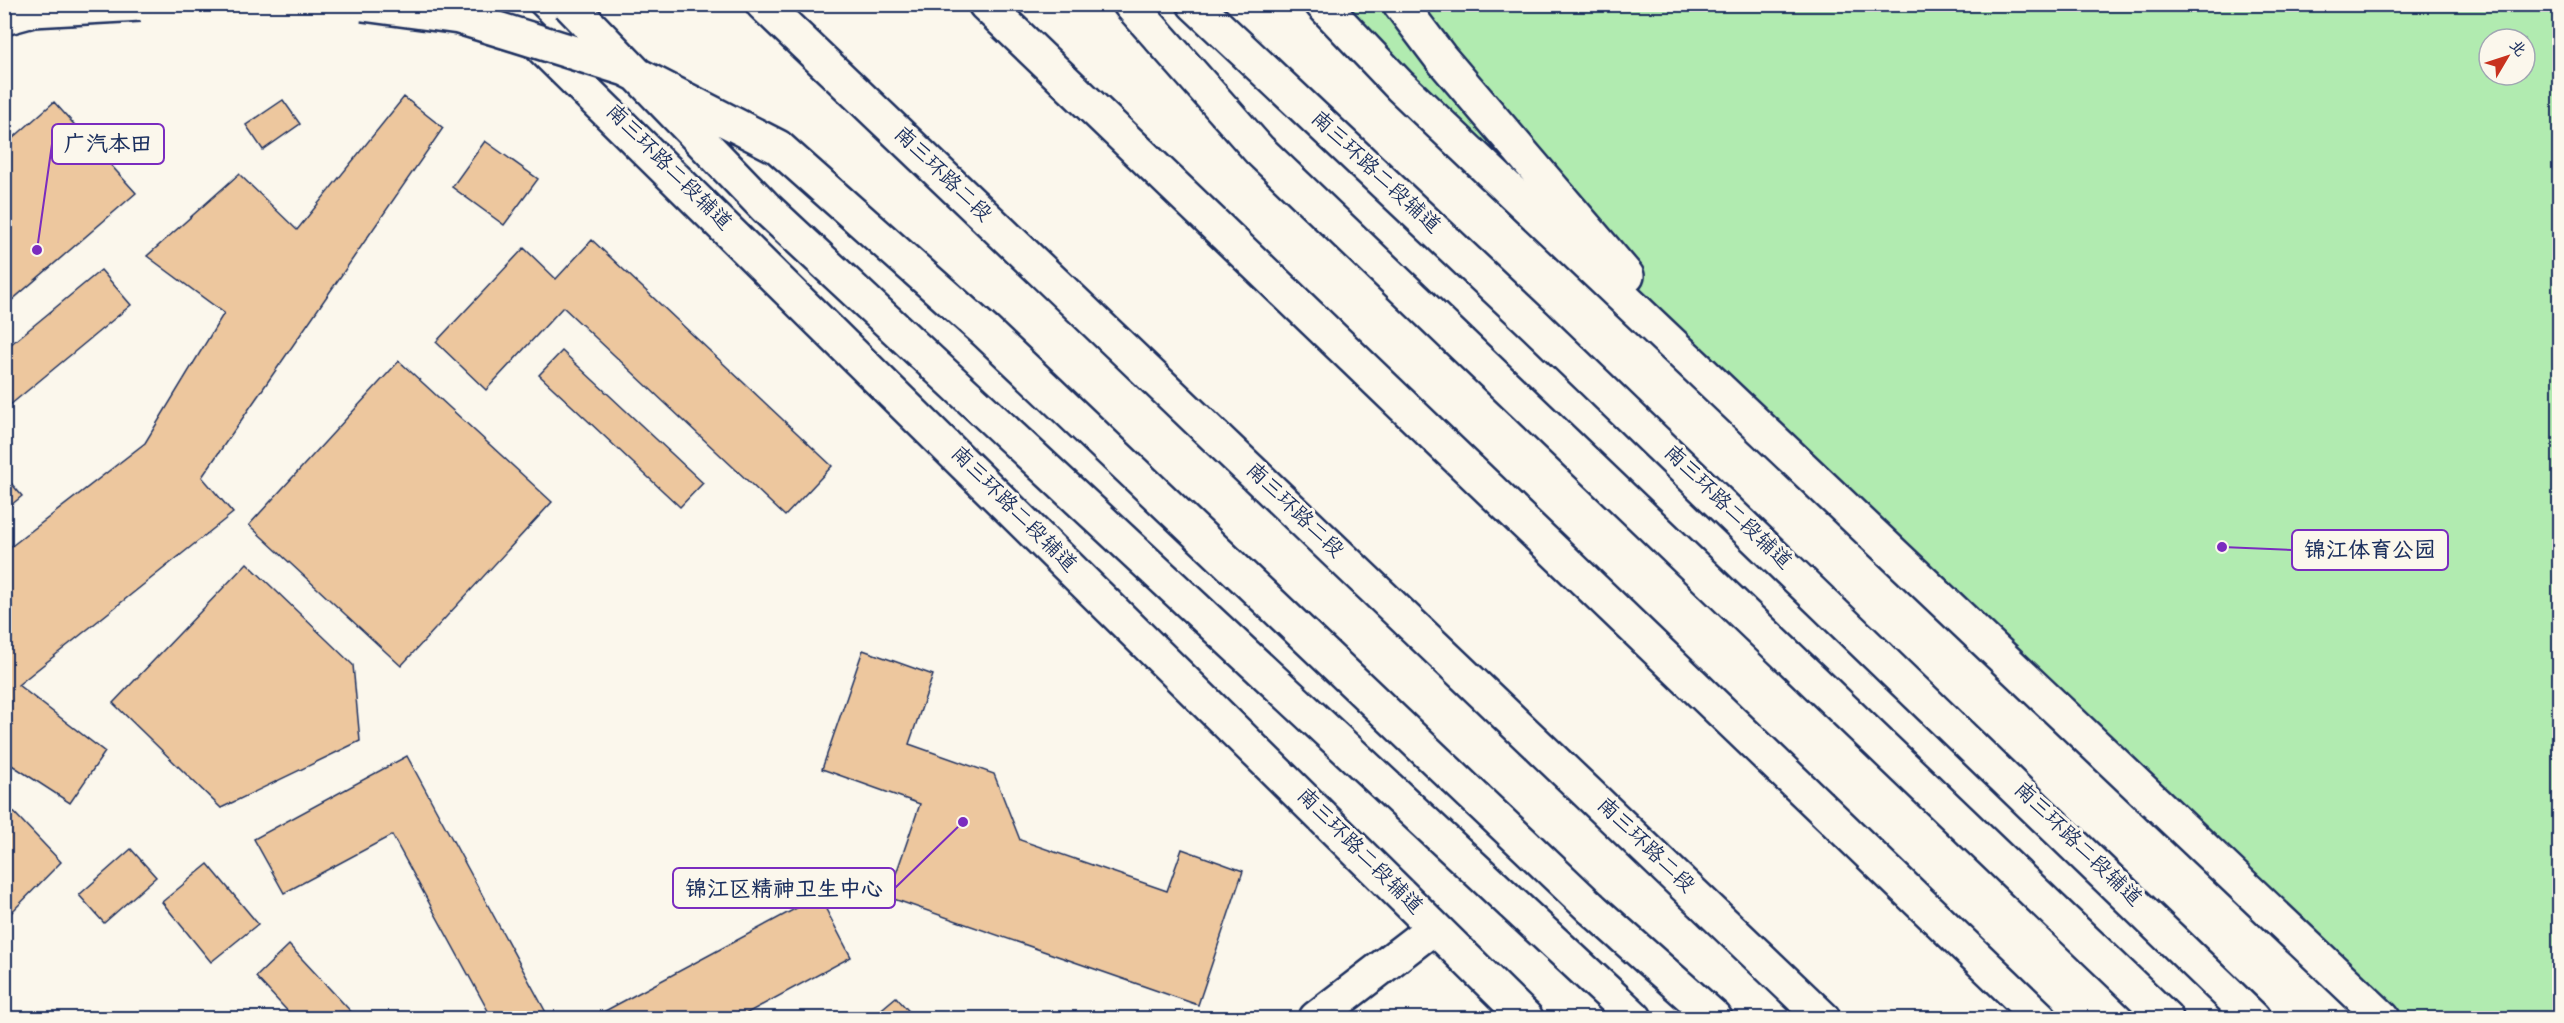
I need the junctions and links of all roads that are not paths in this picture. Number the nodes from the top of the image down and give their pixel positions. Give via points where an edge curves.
1 (140, 4) edge
2 (363, 4) edge
3 (498, 4) edge
4 (569, 4) edge
5 (763, 4) edge
6 (986, 4) edge
7 (1130, 4) edge
8 (1194, 4) edge
9 (1322, 4) edge
10 (1400, 4) edge
11 (33, 11) edge
12 (1743, 412) junction
13 (1433, 928) junction
14 (1316, 1018) edge
15 (1526, 1018) edge
16 (1635, 1018) edge
17 (1715, 1018) edge
18 (1823, 1018) edge
19 (2040, 1018) edge
20 (2166, 1018) edge
21 (2253, 1018) edge
22 (2383, 1018) edge

1 - 11 main road, bridge
2 - 17 main road, bridge via 459,17 626,69 778,147 985,331 1591,908
3 - 13 main road, 南三环路二段辅道
4 - 16 main road, bridge via 766,208
5 - 18 main road, 南三环路二段
6 - 19 main road
7 - 20 main road via 1259,150
8 - 21 main road, 南三环路二段辅道 via 1543,333
9 - 12 main road via 1400,86
10 - 12 main road via 1440,57
12 - 22 main road
13 - 14 main road
13 - 15 main road, 南三环路二段辅道

